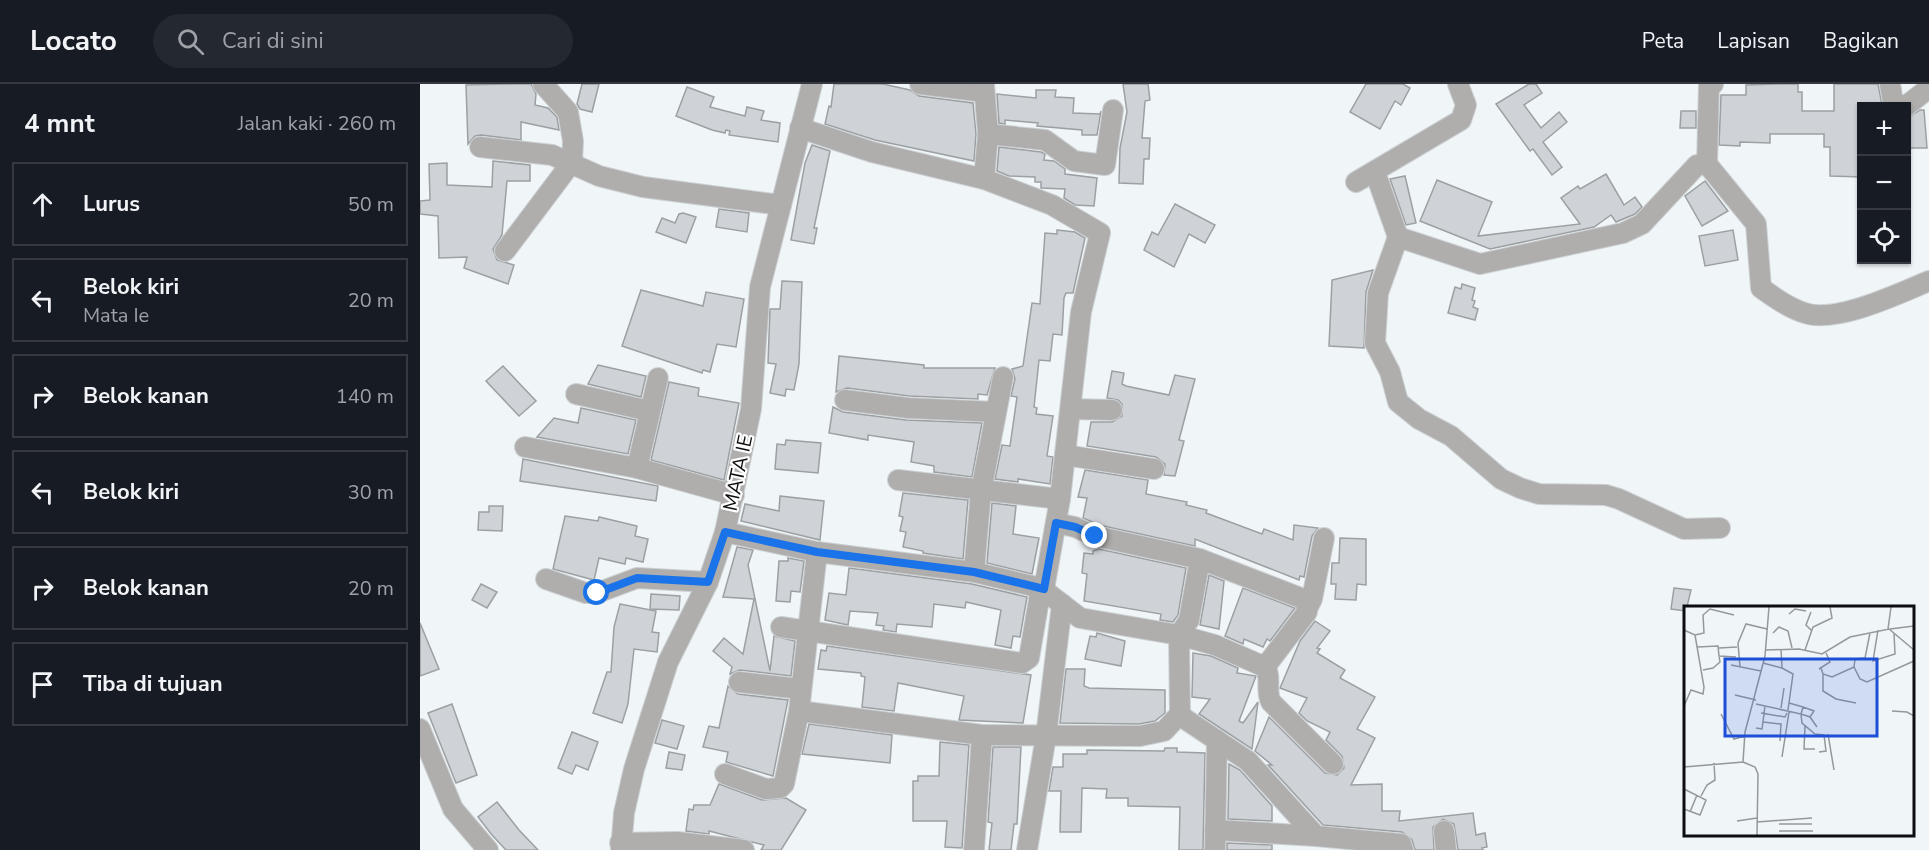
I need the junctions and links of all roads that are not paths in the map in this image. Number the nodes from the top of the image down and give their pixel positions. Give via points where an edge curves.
1 (543, 84) edge
2 (812, 84) edge
3 (920, 84) edge
4 (1458, 84) edge
5 (1713, 84) edge
6 (1890, 84) edge
7 (984, 88) edge
8 (1929, 88) edge
9 (1893, 102) edge
10 (1910, 102) edge
11 (1113, 110) dead end
12 (800, 128) junction
13 (988, 134) junction
14 (480, 147) dead end
15 (572, 162) junction
16 (1707, 164) junction
17 (1375, 172) junction
18 (984, 179) junction
19 (1356, 182) dead end
20 (781, 205) junction
21 (1398, 237) junction
22 (505, 250) dead end
23 (1929, 281) edge
24 (1004, 377) dead end
25 (658, 378) dead end
26 (576, 394) dead end
27 (845, 400) dead end
28 (1079, 409) junction
29 (1112, 410) dead end
30 (649, 411) junction
31 (996, 412) junction
32 (525, 447) dead end
33 (1067, 455) junction
34 (637, 468) junction
35 (1154, 469) dead end
36 (898, 480) dead end
37 (981, 491) junction
38 (734, 495) junction
39 (1060, 499) junction
40 (1064, 525) junction
41 (1720, 528) dead end
42 (725, 532) junction
43 (1324, 538) dead end
44 (817, 552) junction
45 (1200, 559) junction
46 (974, 572) junction
47 (546, 579) dead end
48 (708, 582) junction
49 (1049, 594) junction
50 (1308, 607) junction
51 (781, 627) dead end
52 (807, 631) junction
53 (1179, 635) junction
54 (1265, 667) junction
55 (739, 682) dead end
56 (800, 689) junction
57 (799, 711) junction
58 (1180, 714) junction
59 (420, 729) edge
60 (982, 735) junction
61 (1036, 736) junction
62 (1217, 740) junction
63 (1333, 764) dead end
64 (725, 774) dead end
65 (1316, 836) junction
66 (1215, 840) edge
67 (621, 847) edge
68 (488, 850) edge
69 (744, 850) edge
70 (974, 850) edge
71 (1027, 850) edge
72 (1403, 850) edge

1 - 15 street via 568,112
2 - 12 street, MATA IE
3 - 7 street
4 - 17 street via 1465,100 1461,120
5 - 16 street via 1709,86
6 - 9 street
7 - 13 street
8 - 10 street
11 - 13 street via 1105,165 1074,161 1045,140
12 - 18 street via 872,152
12 - 20 street, MATA IE
13 - 18 street
14 - 15 street via 539,152
15 - 20 street via 599,176 642,187
15 - 22 street
16 - 21 street via 1698,165 1642,224 1608,239 1480,264
16 - 23 street via 1756,224 1761,288 1782,302 1808,314 1836,313 1866,307
17 - 19 street
17 - 21 street
18 - 28 street via 1052,205 1100,233 1081,312
20 - 38 street, MATA IE via 760,287 753,399
21 - 41 street via 1378,293 1375,344 1390,372 1398,402 1451,436 1502,479 1520,488 1539,494 1606,495 1684,530
24 - 31 street
25 - 30 street
26 - 30 street
27 - 31 street
28 - 29 street
28 - 33 street
30 - 34 street
31 - 37 street
32 - 34 street
33 - 35 street
33 - 39 street
34 - 38 street
36 - 37 street
37 - 39 street
37 - 46 street
38 - 42 street, MATA IE
39 - 40 street
40 - 45 street via 1095,536
40 - 49 street
42 - 44 street
42 - 48 street, MATA IE
43 - 50 street
44 - 46 street
44 - 52 street
45 - 50 street via 1306,600
45 - 53 street via 1189,620
46 - 49 street
47 - 48 street via 586,593 597,593 637,578
48 - 67 street, MATA IE via 668,662 634,769
49 - 52 street via 1029,658 1022,663
49 - 53 street via 1080,618
49 - 61 street
50 - 54 street
51 - 52 street
52 - 56 street
53 - 54 street via 1215,645
53 - 58 street
54 - 63 street via 1271,702
55 - 56 street
56 - 57 street
57 - 60 street
57 - 64 street via 787,775 780,788 766,789
58 - 61 street via 1164,731 1140,742
58 - 62 street
59 - 68 street via 453,809
60 - 61 street
60 - 70 street
61 - 71 street
62 - 65 street via 1263,775
62 - 66 street
65 - 66 street
65 - 72 street via 1401,844
67 - 69 street via 677,842

